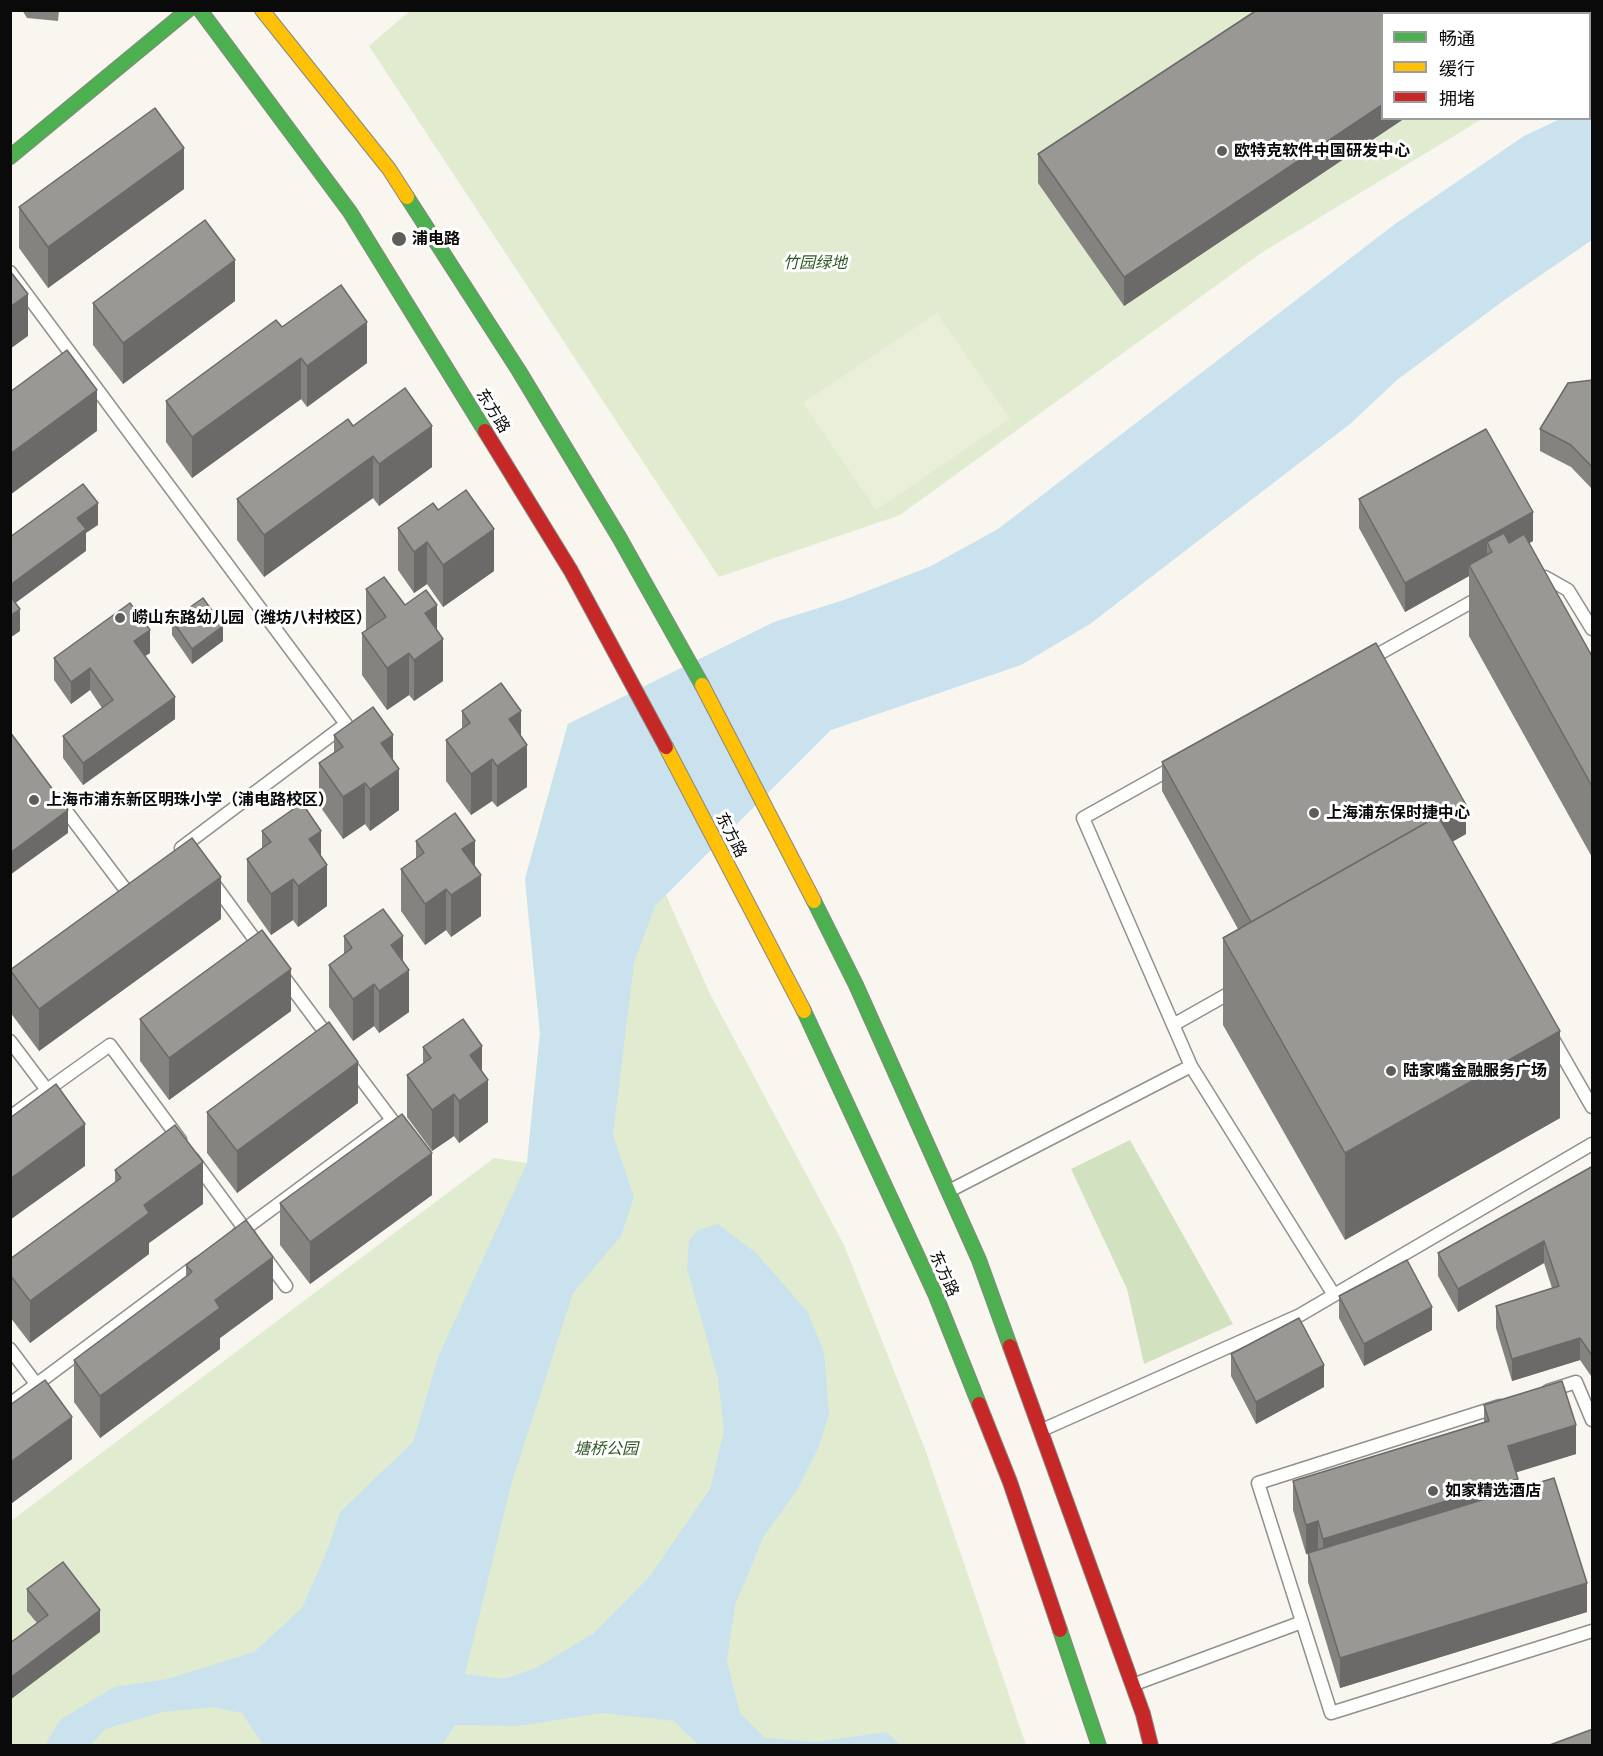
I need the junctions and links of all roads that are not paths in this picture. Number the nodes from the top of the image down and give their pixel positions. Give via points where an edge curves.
1 (188, 10) edge
2 (200, 10) edge
3 (262, 10) edge
4 (10, 157) edge
5 (10, 272) edge
6 (1519, 576) edge
7 (1498, 588) edge
8 (1593, 629) edge
9 (1353, 668) edge
10 (1186, 760) edge
11 (51, 791) edge
12 (168, 857) edge
13 (206, 873) edge
14 (125, 889) edge
15 (1246, 984) edge
16 (1173, 1025) junction
17 (1546, 1027) edge
18 (10, 1041) edge
19 (1191, 1066) junction
20 (47, 1090) junction
21 (1593, 1107) edge
22 (10, 1117) edge
23 (1593, 1144) edge
24 (948, 1192) junction
25 (244, 1229) junction
26 (225, 1243) edge
27 (207, 1257) edge
28 (286, 1286) dead end
29 (1334, 1295) junction
30 (10, 1349) edge
31 (37, 1385) junction
32 (1530, 1396) edge
33 (10, 1404) edge
34 (1508, 1404) edge
35 (1593, 1420) edge
36 (1042, 1430) junction
37 (1302, 1623) junction
38 (1593, 1631) edge
39 (1133, 1685) junction
40 (1099, 1746) edge
41 (1151, 1746) edge

1 - 4 main road
2 - 40 main road, 东方路 via 350,212 571,571 688,787 810,1023 936,1296 1010,1482
3 - 24 main road via 389,169 519,371 619,537 727,730 856,985
5 - 12 lane via 346,724 189,849
6 - 8 lane via 1545,577 1568,590
7 - 9 lane
10 - 16 lane via 1083,818
11 - 14 lane
13 - 25 lane via 392,1120
15 - 16 lane
16 - 19 lane
17 - 21 lane
18 - 20 lane
19 - 24 lane
19 - 29 lane
20 - 22 lane
20 - 25 lane via 110,1045
23 - 29 lane
24 - 36 main road via 979,1260
25 - 26 lane
25 - 28 lane
27 - 31 lane
29 - 36 lane via 1300,1315
30 - 31 lane
31 - 33 lane
32 - 35 lane via 1576,1382
34 - 37 lane via 1258,1483
36 - 39 main road
37 - 38 lane via 1331,1713
37 - 39 lane
39 - 41 main road

